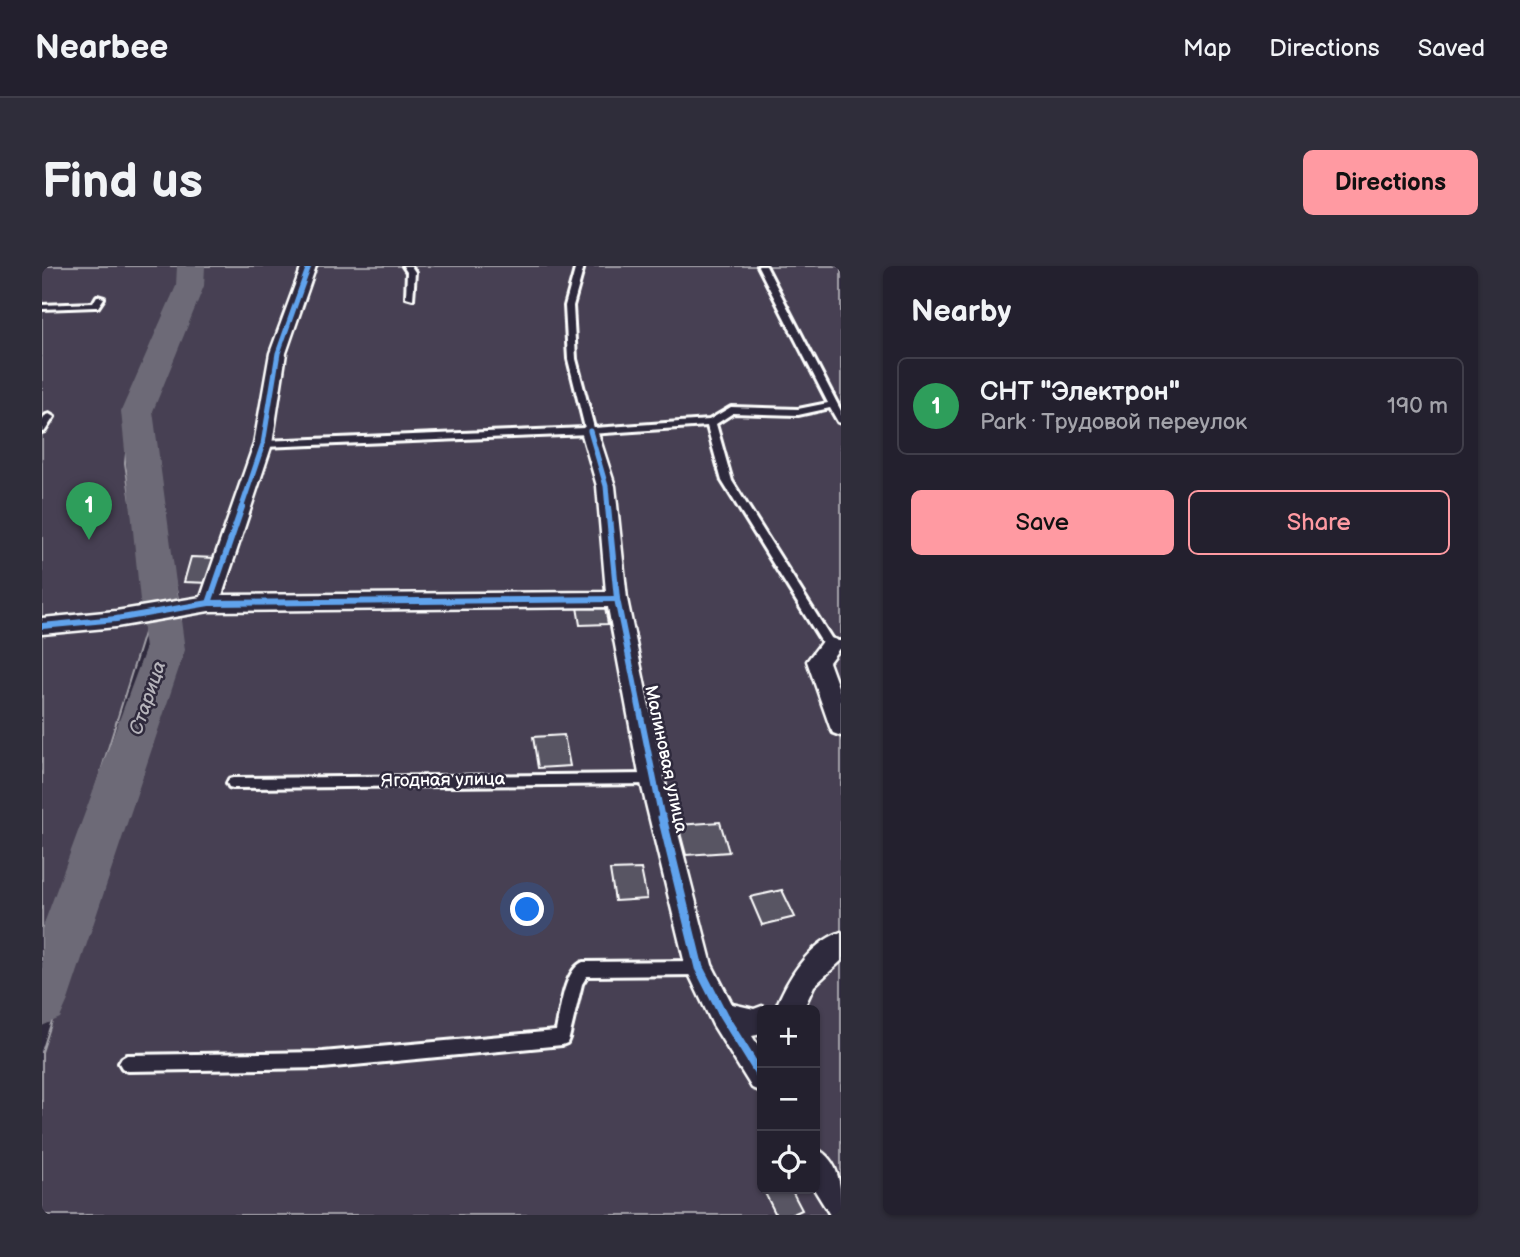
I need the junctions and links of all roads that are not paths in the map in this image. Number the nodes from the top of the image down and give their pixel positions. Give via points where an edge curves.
1 (309, 266) edge
2 (407, 266) edge
3 (580, 266) edge
4 (762, 266) edge
5 (410, 297) dead end
6 (100, 298) dead end
7 (42, 307) edge
8 (832, 405) junction
9 (49, 417) dead end
10 (841, 420) edge
11 (711, 423) junction
12 (42, 429) edge
13 (590, 431) junction
14 (262, 444) junction
15 (617, 599) junction
16 (209, 603) junction
17 (42, 626) edge
18 (836, 645) edge
19 (841, 727) edge
20 (652, 779) junction
21 (233, 783) dead end
22 (841, 944) edge
23 (699, 968) junction
24 (791, 1005) edge
25 (723, 1015) junction
26 (757, 1022) edge
27 (127, 1063) dead end
28 (757, 1070) edge
29 (820, 1171) edge
30 (841, 1205) edge

1 - 14 street via 278,353
2 - 5 lane
3 - 13 lane via 569,306 572,359
4 - 8 lane
6 - 7 lane via 95,305
8 - 10 lane
8 - 11 lane via 799,412 731,410
9 - 12 lane
11 - 13 lane
11 - 18 lane via 727,481
13 - 14 lane
13 - 15 street, Малиновая улица via 606,486
14 - 16 street
15 - 16 street
15 - 20 street, Малиновая улица
16 - 17 street
18 - 19 street via 818,661
20 - 21 lane, Ягодная улица
20 - 23 street, Малиновая улица
22 - 24 street via 805,977
23 - 25 street, Малиновая улица
23 - 27 lane via 583,968 575,981 562,1038 323,1060
25 - 26 street
25 - 28 street, Малиновая улица
29 - 30 street

